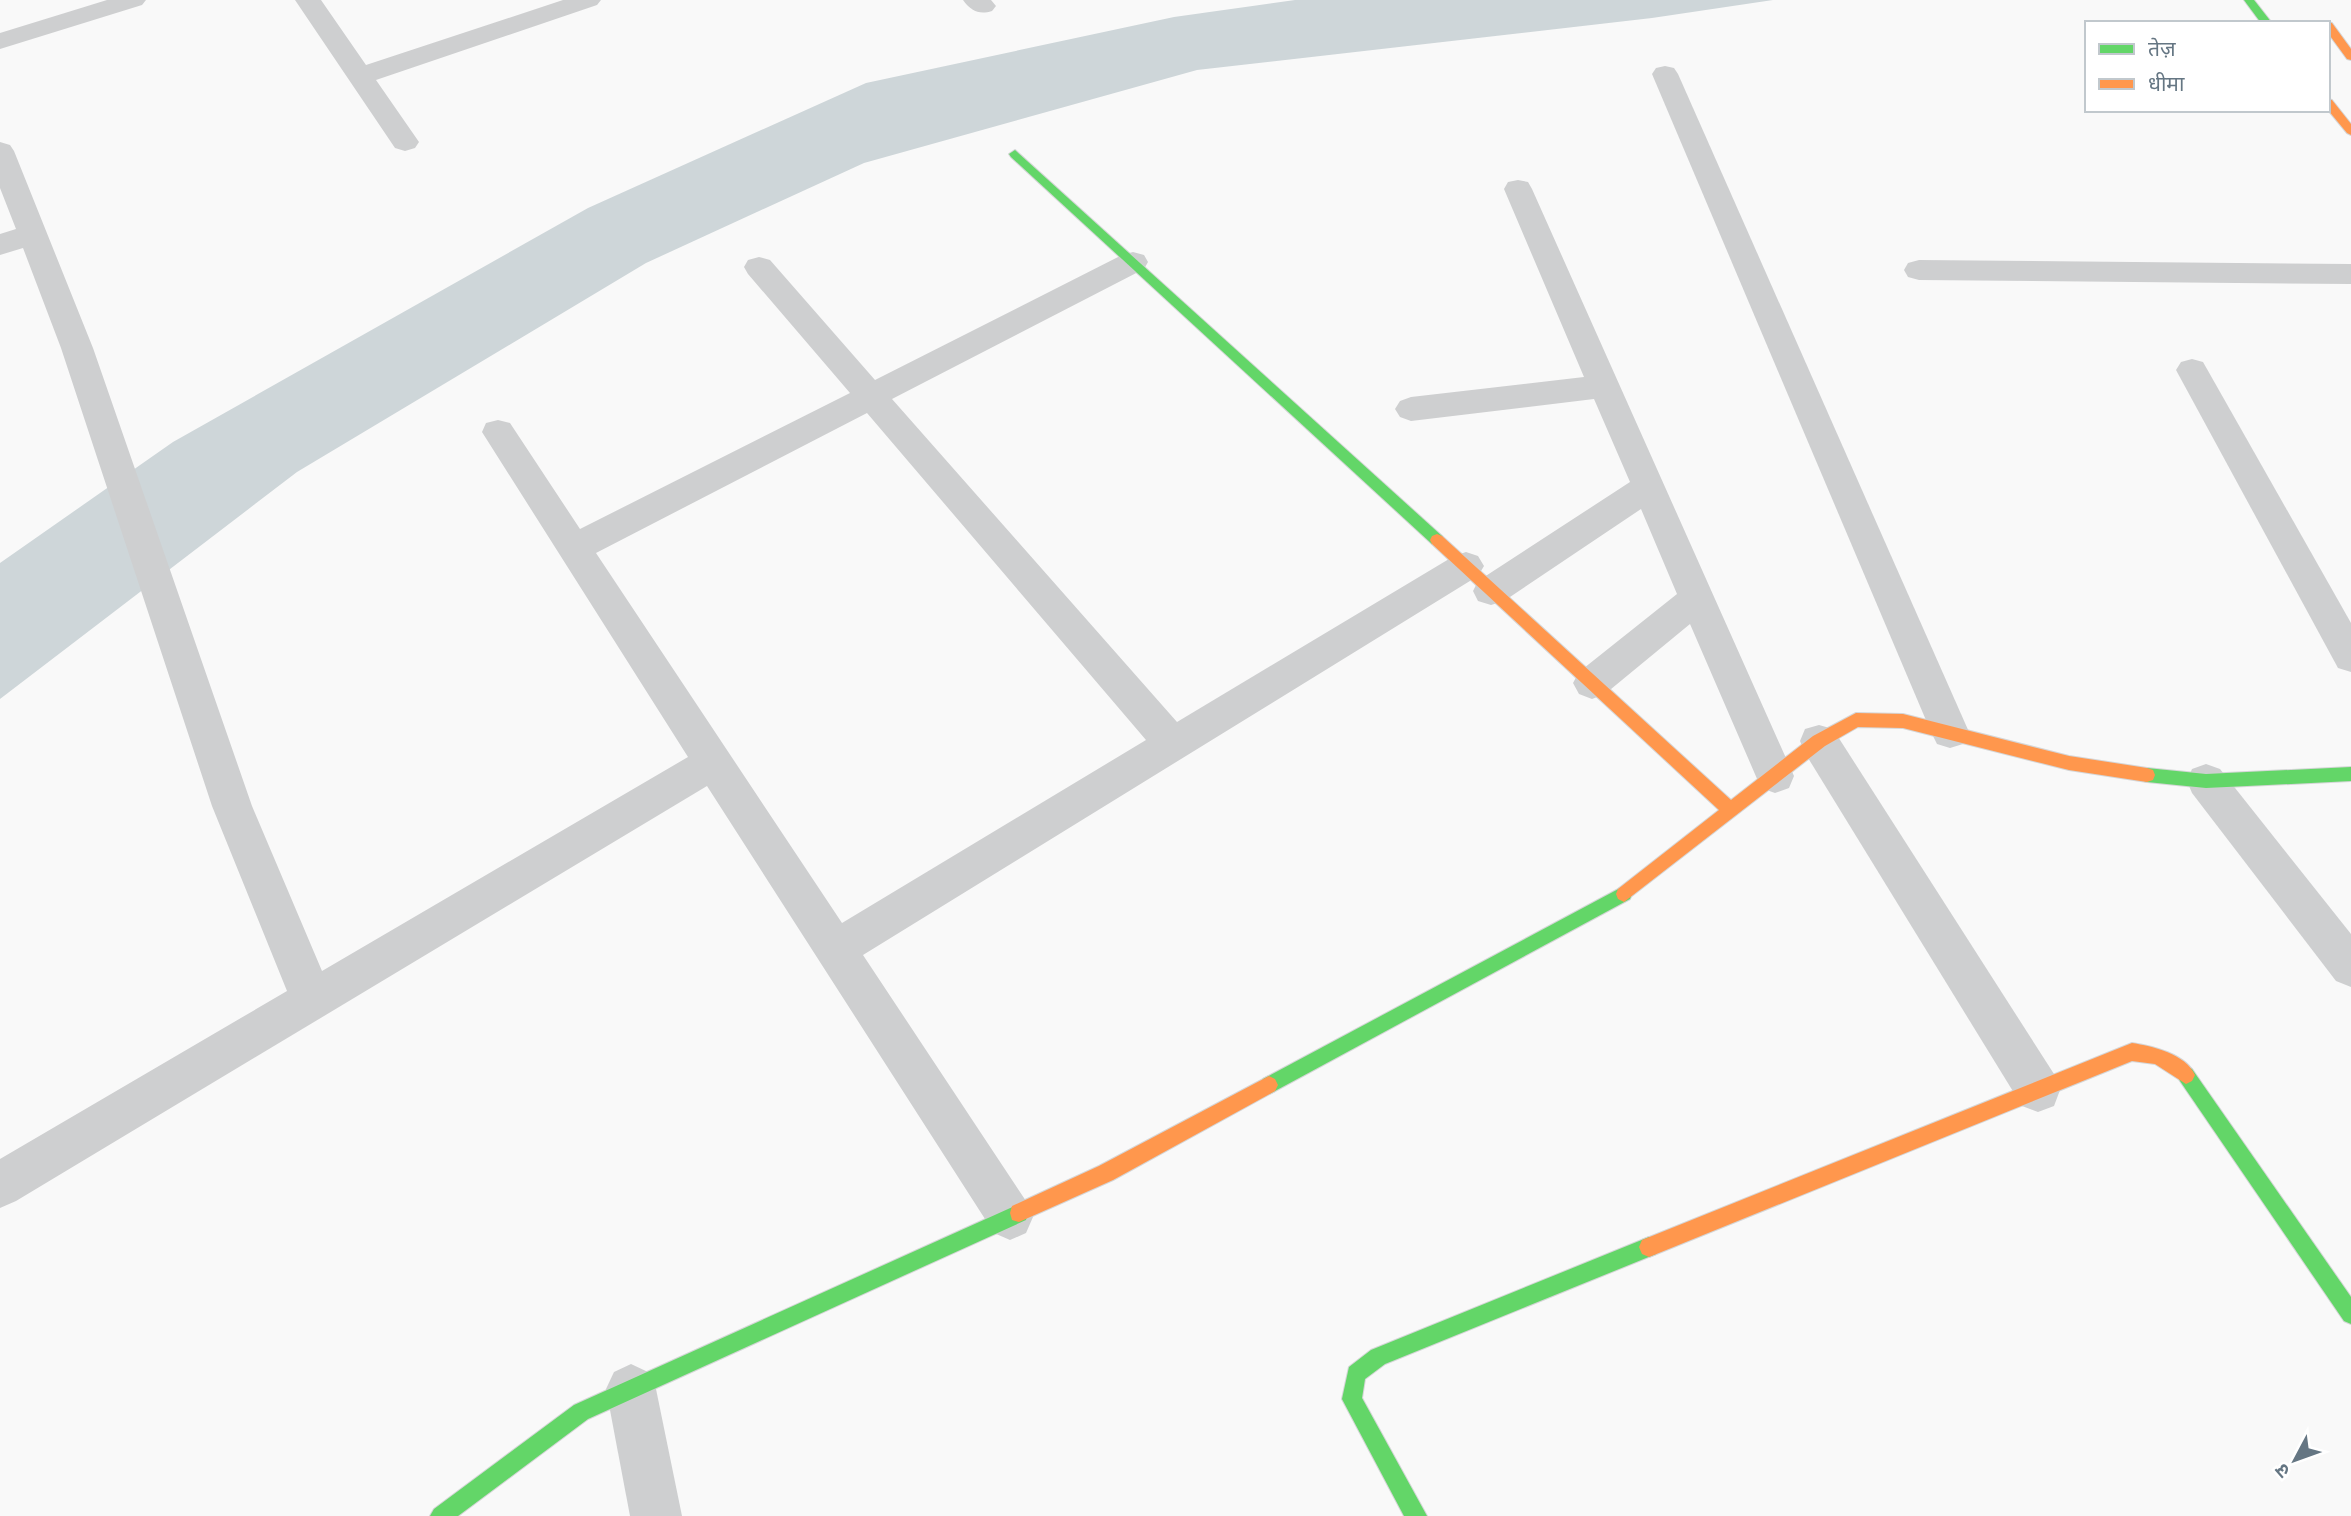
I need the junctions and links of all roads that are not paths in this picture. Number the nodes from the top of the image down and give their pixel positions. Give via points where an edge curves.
1 (133, 0) edge
2 (308, 0) edge
3 (588, 0) edge
4 (2249, 0) edge
5 (2316, 8) dead end
6 (2265, 21) edge
7 (2325, 21) edge
8 (2330, 28) edge
9 (0, 41) edge
10 (2351, 57) edge
11 (1665, 74) dead end
12 (360, 76) junction
13 (2330, 105) edge
14 (2351, 131) edge
15 (405, 142) dead end
16 (0, 151) edge
17 (1015, 154) dead end
18 (1518, 189) dead end
19 (32, 234) junction
20 (0, 245) edge
21 (1133, 262) junction
22 (759, 267) dead end
23 (1919, 270) dead end
24 (2351, 274) edge
25 (2192, 370) dead end
26 (1603, 386) junction
27 (871, 396) junction
28 (1410, 409) dead end
29 (498, 432) dead end
30 (1648, 487) junction
31 (574, 548) junction
32 (1478, 579) junction
33 (1697, 598) junction
34 (2351, 657) edge
35 (1592, 683) junction
36 (1950, 732) junction
37 (1819, 741) junction
38 (1173, 744) junction
39 (713, 762) junction
40 (2351, 774) edge
41 (1775, 776) junction
42 (2206, 781) junction
43 (1731, 810) junction
44 (836, 949) junction
45 (2351, 967) edge
46 (312, 999) junction
47 (2038, 1090) junction
48 (0, 1185) edge
49 (1010, 1217) junction
50 (2351, 1314) edge
51 (631, 1389) junction
52 (441, 1516) edge
53 (656, 1516) edge
54 (1416, 1516) edge

1 - 9 street
2 - 12 street
3 - 12 street
4 - 6 street
5 - 7 street
8 - 10 street
11 - 36 street
12 - 15 street
13 - 14 street
16 - 19 street
17 - 21 street
18 - 26 street
19 - 20 street
19 - 46 street via 77,348 232,806
21 - 27 street
21 - 32 street
22 - 27 street
23 - 24 street
25 - 34 street
26 - 28 street
26 - 30 street
27 - 31 street
27 - 38 street
29 - 31 street
30 - 32 street
30 - 33 street
31 - 39 street
32 - 35 street
32 - 38 street
33 - 35 street
33 - 41 street
35 - 43 street
36 - 37 street via 1903,721 1856,720
36 - 42 street via 2069,763
37 - 41 street
37 - 47 street
38 - 44 street
39 - 44 street
39 - 46 street
40 - 42 street
41 - 43 street
42 - 45 street
43 - 49 street via 1634,888 1105,1173
44 - 49 street
46 - 48 street
47 - 50 street via 2132,1052 2158,1056 2185,1074
47 - 54 street via 1378,1357 1356,1374 1352,1399
49 - 51 street
51 - 52 street via 581,1412
51 - 53 street

